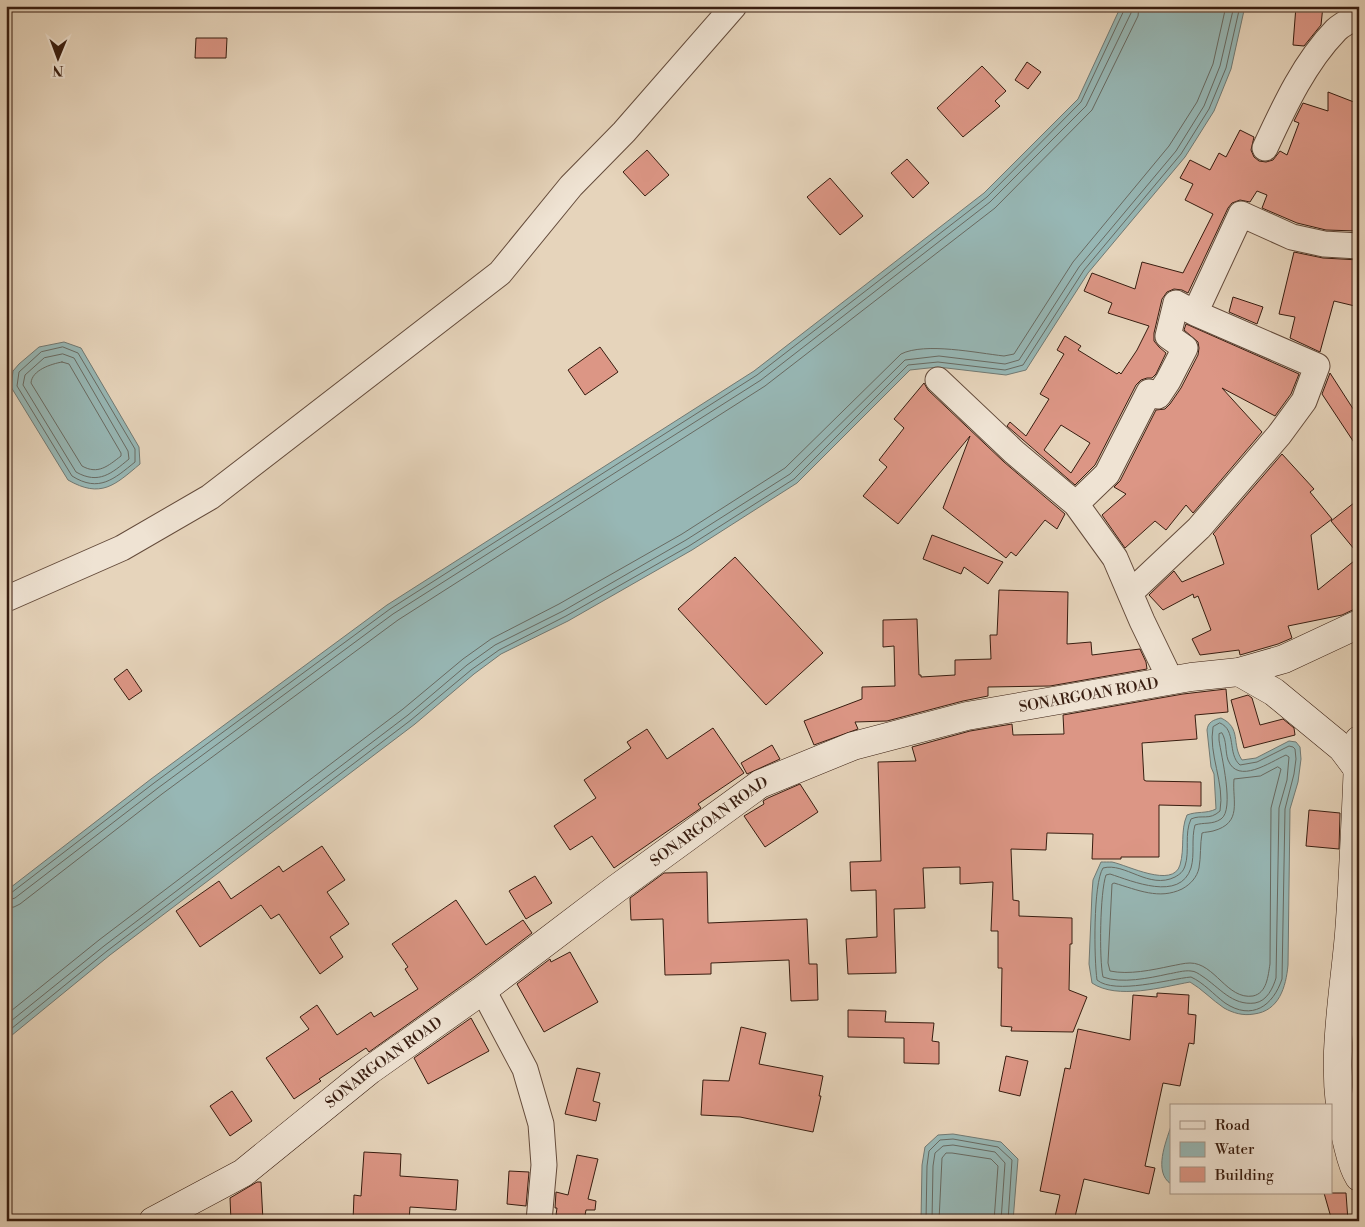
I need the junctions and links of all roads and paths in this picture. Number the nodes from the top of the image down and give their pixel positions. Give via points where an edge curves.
1 (734, 6) edge
2 (1359, 16) edge
3 (1265, 148) dead end
4 (1359, 246) edge
5 (1195, 313) junction
6 (938, 380) dead end
7 (1076, 504) junction
8 (1130, 592) junction
9 (6, 599) edge
10 (1359, 624) edge
11 (1240, 672) junction
12 (1171, 681) junction
13 (1359, 740) edge
14 (1358, 768) edge
15 (483, 990) junction
16 (1359, 1178) edge
17 (153, 1221) edge
18 (539, 1221) edge

1 - 9 street via 624,132 571,186 500,273 210,497 122,548
2 - 3 street via 1337,29 1317,53 1287,100
4 - 5 street via 1324,244 1292,237 1241,214
5 - 7 street via 1176,303 1168,336 1185,348 1158,396 1149,392 1107,474
5 - 8 street via 1317,366 1304,401 1279,436 1199,528
6 - 7 street via 1014,452
7 - 8 street via 1115,558
8 - 12 street
10 - 11 main road, SONARGOAN ROAD via 1284,659
11 - 12 main road, SONARGOAN ROAD
11 - 14 main road via 1274,692 1342,748
12 - 15 main road, SONARGOAN ROAD via 968,716 853,746 760,784
13 - 14 main road
14 - 16 main road via 1349,935 1340,1003 1338,1086 1342,1124
15 - 17 main road, SONARGOAN ROAD via 370,1070 243,1173
15 - 18 street via 525,1069 541,1124 544,1164

